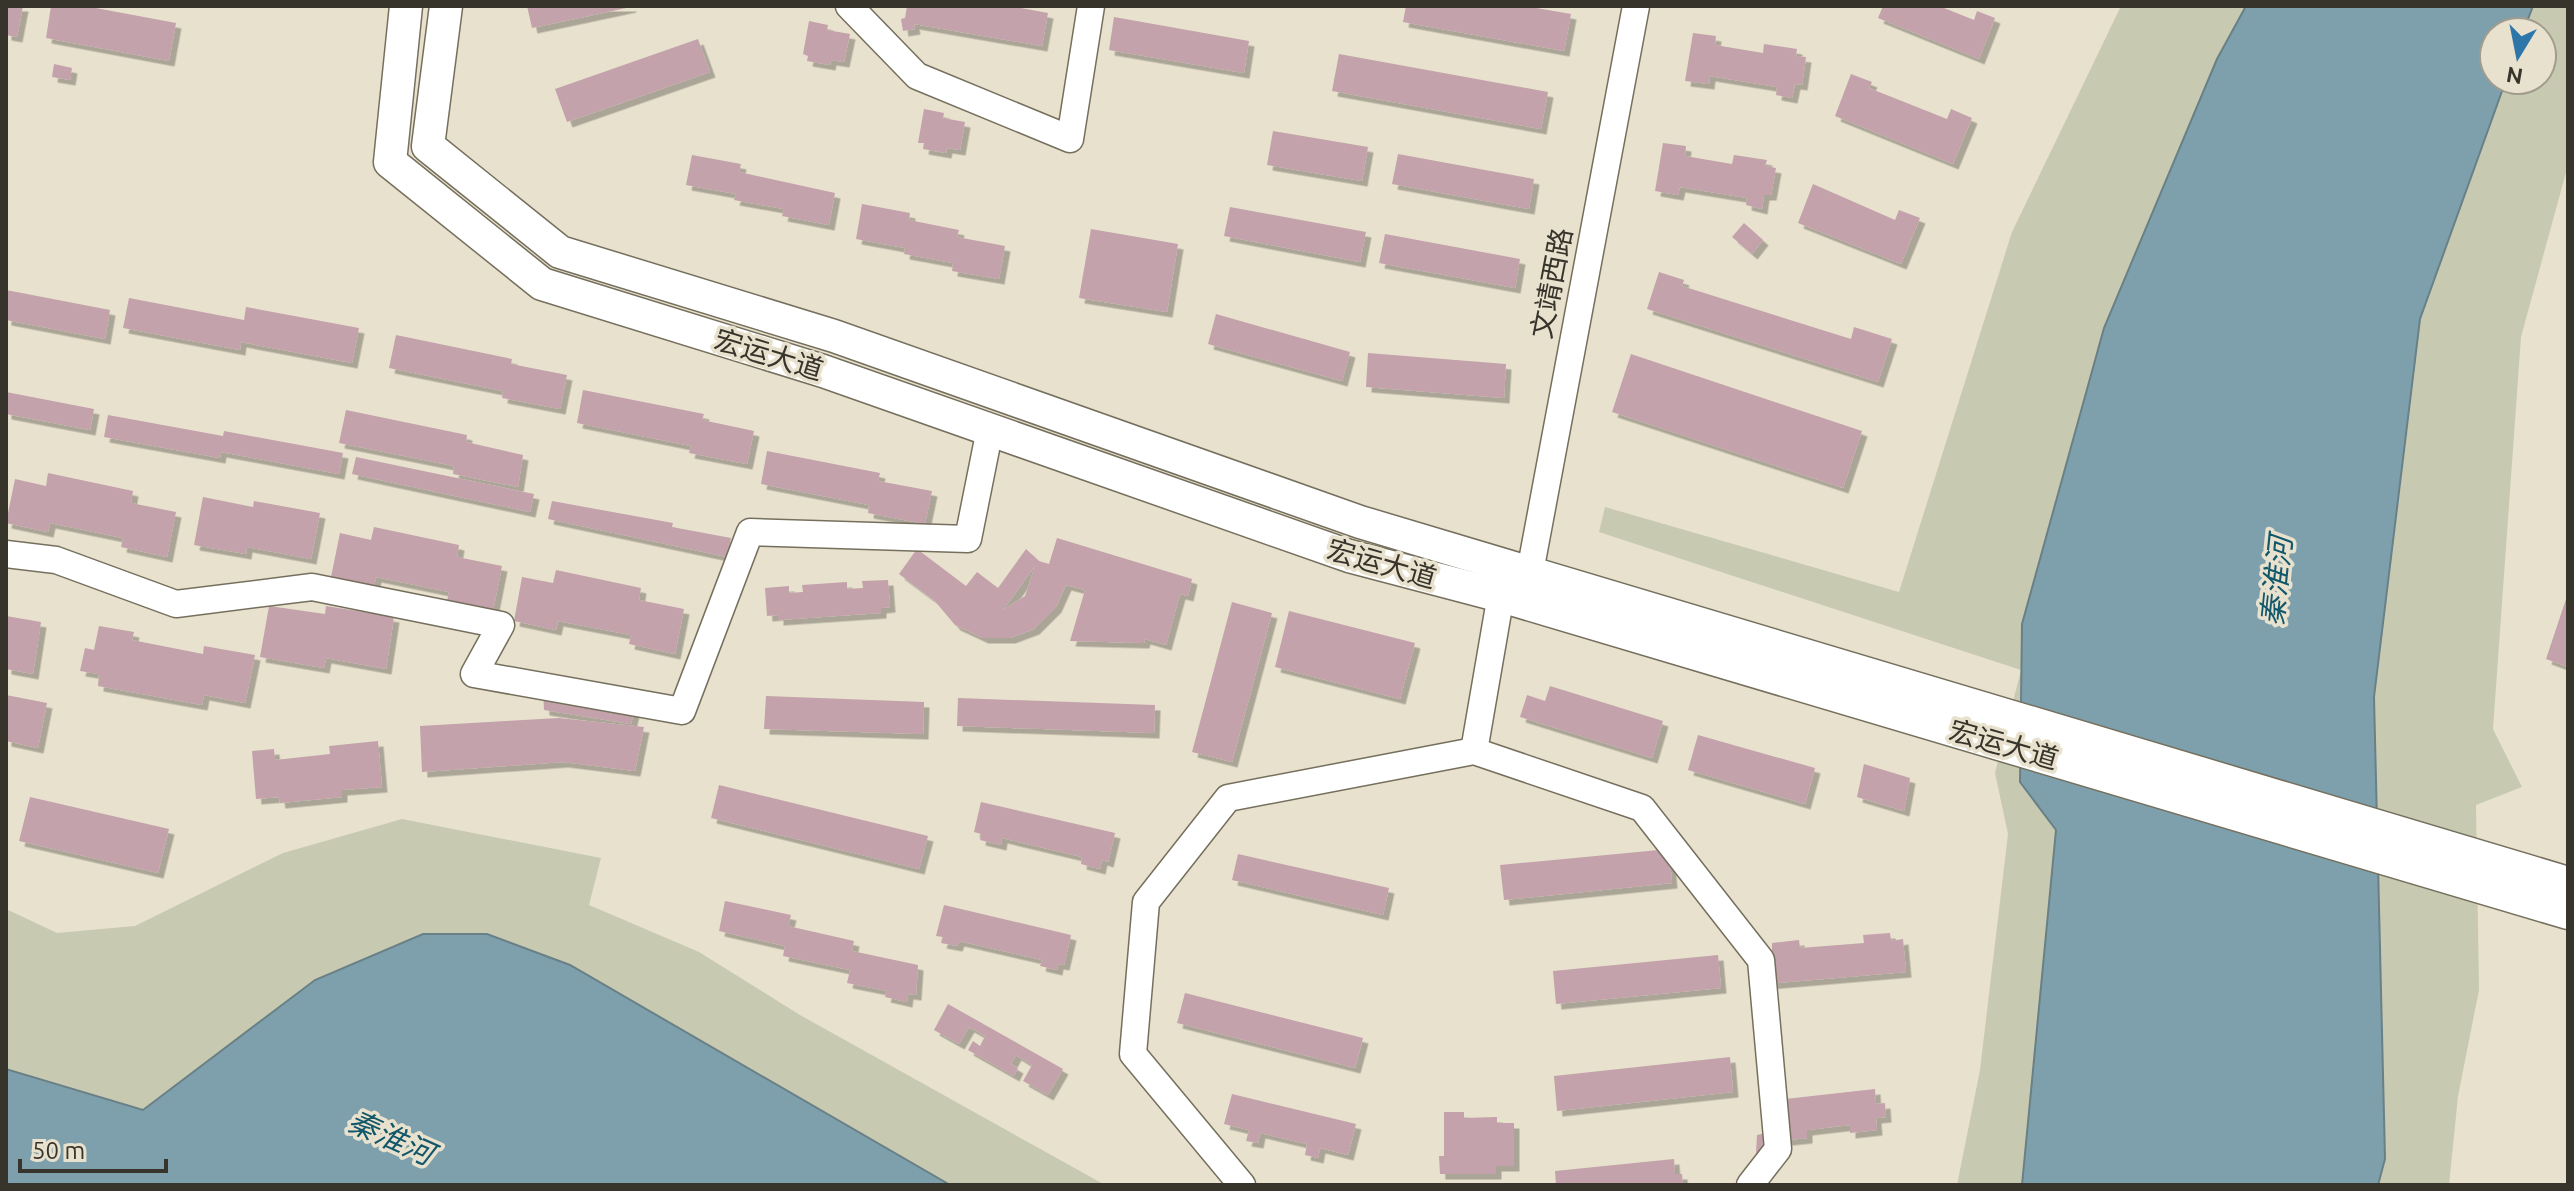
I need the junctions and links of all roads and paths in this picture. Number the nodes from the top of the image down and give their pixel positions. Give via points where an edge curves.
1 (406, 6) edge
2 (446, 6) edge
3 (849, 6) edge
4 (1091, 6) edge
5 (1636, 6) edge
6 (990, 429) junction
7 (6, 554) edge
8 (1512, 578) junction
9 (1474, 751) junction
10 (2463, 866) junction
11 (2568, 883) edge
12 (2568, 913) edge
13 (1242, 1185) edge
14 (1750, 1185) edge

1 - 6 main road, 宏运大道 via 390,162 542,284
2 - 8 main road, 宏运大道 via 428,146 560,252 834,336
3 - 4 street via 917,76 1070,139
5 - 8 street, 文靖西路
6 - 7 street via 968,539 750,532 682,711 474,674 501,625 312,587 176,604 56,560
6 - 8 main road, 宏运大道 via 1349,556
8 - 9 street, 文靖西路
8 - 10 main road, 宏运大道
9 - 13 street via 1228,798 1146,902 1133,1054
9 - 14 street via 1642,808 1761,960 1778,1149
10 - 11 main road, 宏运大道
10 - 12 main road, 宏运大道

